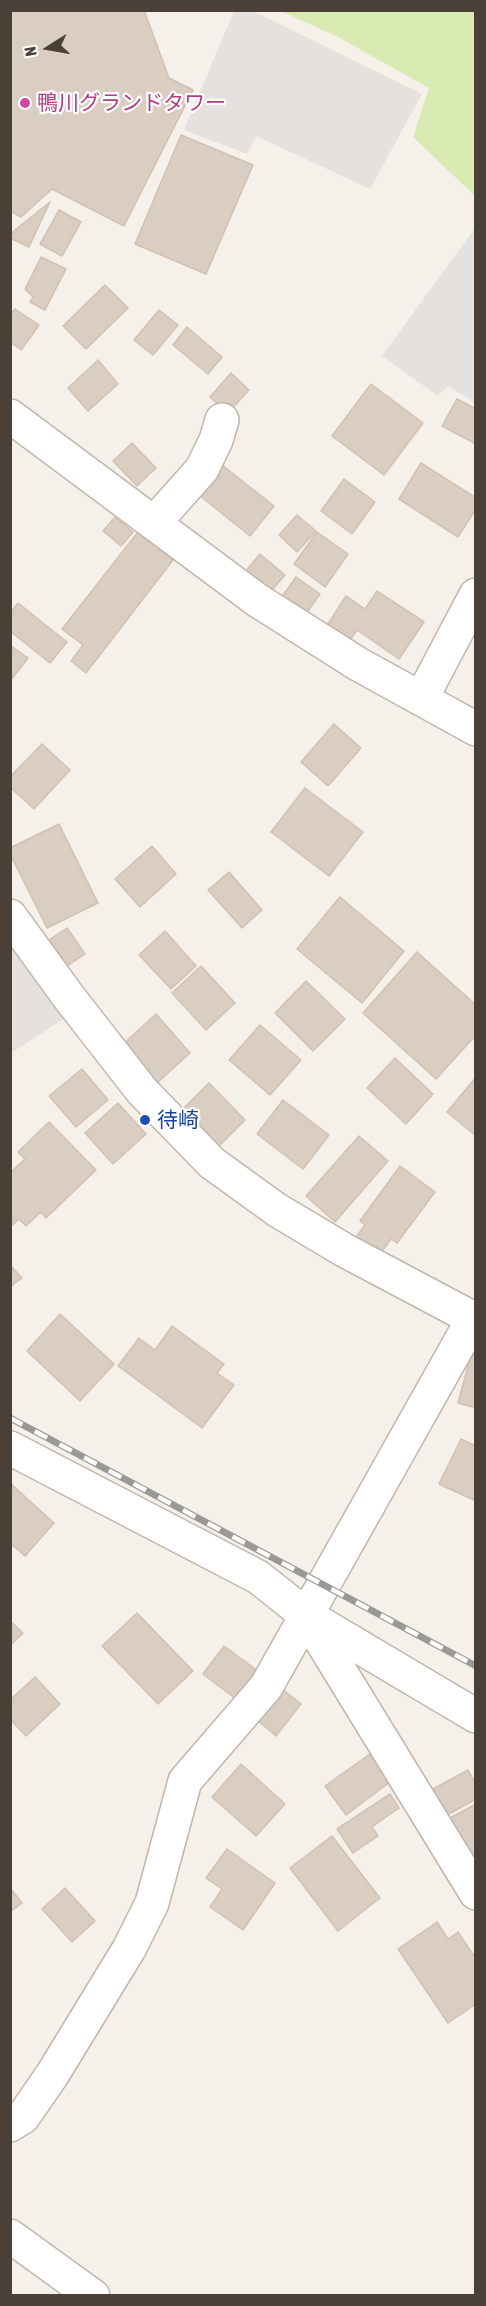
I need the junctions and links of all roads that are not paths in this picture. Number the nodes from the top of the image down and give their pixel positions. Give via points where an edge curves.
1 (10, 416) edge
2 (222, 420) dead end
3 (154, 524) junction
4 (476, 595) edge
5 (421, 699) junction
6 (476, 729) edge
7 (10, 916) edge
8 (474, 1319) edge
9 (10, 1448) edge
10 (306, 1615) junction
11 (476, 1716) edge
12 (476, 1893) edge
13 (10, 2125) edge
14 (10, 2236) edge
15 (93, 2295) edge

1 - 3 street
2 - 3 street via 202,469
3 - 5 street via 257,600
4 - 5 street
5 - 6 street
7 - 8 street via 142,1091 212,1163 277,1210
8 - 10 street
9 - 10 street via 258,1577
10 - 11 street
10 - 12 street
10 - 13 street via 266,1687 185,1781 152,1903 129,1949 52,2075 23,2117
14 - 15 street

